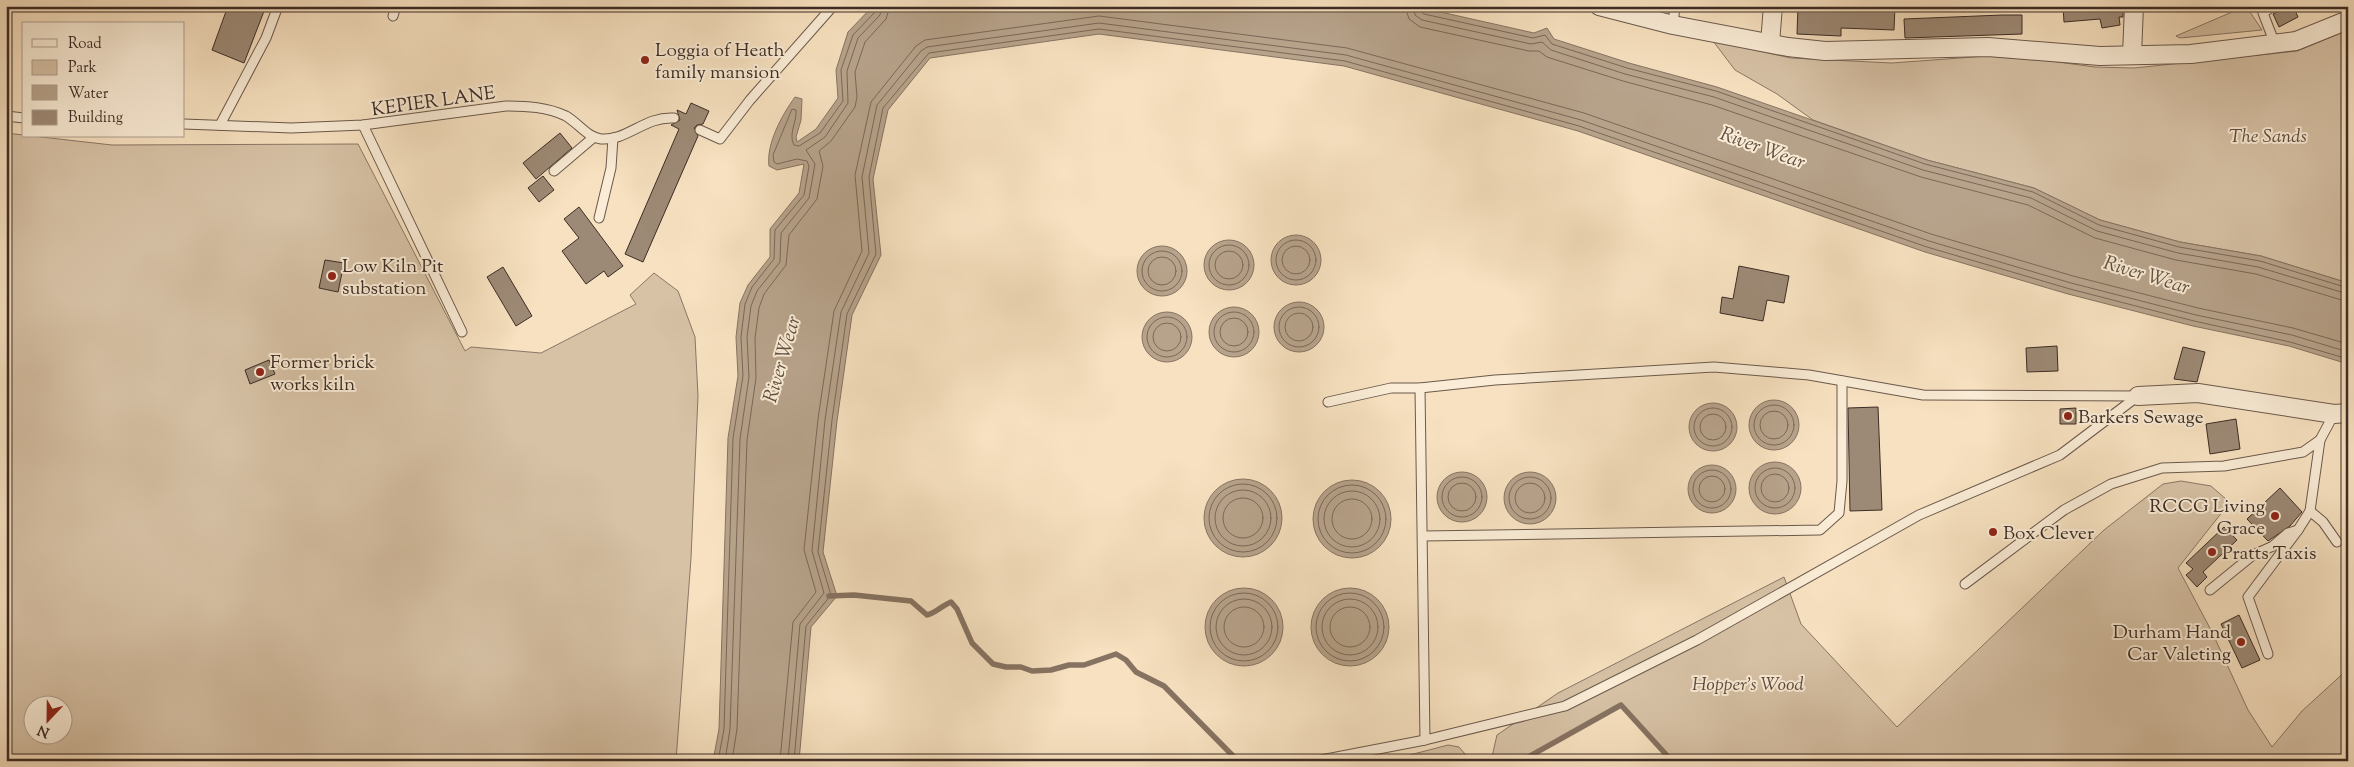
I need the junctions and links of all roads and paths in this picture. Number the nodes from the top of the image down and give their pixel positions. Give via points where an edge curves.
1 (278, 6) edge
2 (396, 6) edge
3 (833, 6) edge
4 (1598, 6) edge
5 (1675, 6) edge
6 (1773, 6) edge
7 (2134, 6) edge
8 (2273, 6) edge
9 (393, 16) dead end
10 (2348, 20) edge
11 (1673, 25) junction
12 (1770, 43) junction
13 (2276, 44) junction
14 (2132, 55) junction
15 (6, 116) edge
16 (22, 118) edge
17 (674, 118) dead end
18 (185, 124) edge
19 (220, 126) junction
20 (362, 126) junction
21 (700, 130) dead end
22 (594, 138) junction
23 (613, 138) junction
24 (554, 171) dead end
25 (600, 218) dead end
26 (462, 332) dead end
27 (1842, 381) junction
28 (1420, 388) junction
29 (2138, 396) junction
30 (1328, 402) dead end
31 (2341, 413) edge
32 (2320, 440) junction
33 (2310, 511) junction
34 (2298, 530) junction
35 (1423, 536) junction
36 (2337, 542) dead end
37 (1965, 584) dead end
38 (2210, 590) dead end
39 (2268, 654) dead end
40 (1425, 740) junction
41 (1316, 761) edge

1 - 19 lane via 266,38
2 - 9 lane
3 - 21 lane via 720,139
4 - 11 street
5 - 11 lane
6 - 12 street
7 - 14 street
8 - 13 lane via 2263,13
10 - 13 street via 2296,41
11 - 12 street
12 - 14 street via 1825,51 1988,47 2100,56
13 - 14 street via 2190,54
15 - 16 lane
17 - 23 lane via 654,119
18 - 19 lane, KEPIER LANE
19 - 20 lane, KEPIER LANE
20 - 22 lane, KEPIER LANE via 524,106 566,116
20 - 26 lane
22 - 23 lane
22 - 24 lane
23 - 25 lane via 611,168
27 - 28 lane via 1714,366
27 - 29 lane via 1923,395
27 - 35 lane via 1839,513 1820,530
28 - 30 lane via 1391,388
28 - 35 lane
29 - 31 street via 2198,393
29 - 40 lane via 2060,455 1919,515 1697,640 1565,706
31 - 32 lane
32 - 33 lane
32 - 37 lane via 2303,452 2224,466 2162,468 2111,484 2064,510
33 - 34 lane
33 - 36 lane via 2323,522
34 - 38 lane via 2253,555
34 - 39 lane via 2248,596
35 - 40 lane
40 - 41 lane

